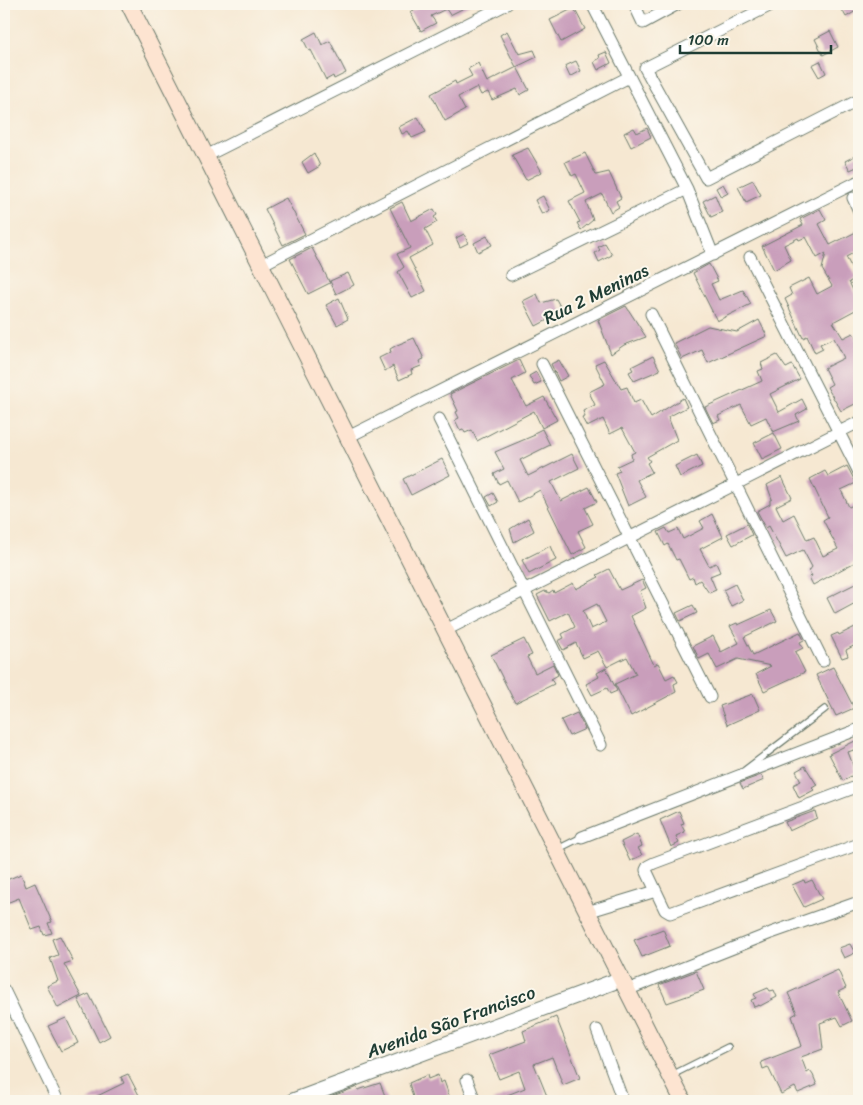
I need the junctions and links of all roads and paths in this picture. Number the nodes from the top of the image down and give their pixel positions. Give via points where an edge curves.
1 (129, 4) edge
2 (507, 4) edge
3 (592, 4) edge
4 (634, 4) edge
5 (678, 4) edge
6 (773, 4) edge
7 (629, 77) junction
8 (859, 100) edge
9 (206, 156) junction
10 (701, 169) junction
11 (681, 178) junction
12 (859, 181) edge
13 (687, 189) junction
14 (853, 198) dead end
15 (859, 211) edge
16 (713, 255) junction
17 (750, 257) dead end
18 (261, 265) junction
19 (511, 275) dead end
20 (650, 314) dead end
21 (542, 364) dead end
22 (439, 419) dead end
23 (859, 422) edge
24 (840, 432) junction
25 (348, 437) junction
26 (859, 472) edge
27 (734, 485) junction
28 (630, 537) junction
29 (525, 590) junction
30 (446, 630) junction
31 (823, 661) dead end
32 (710, 697) dead end
33 (825, 709) dead end
34 (859, 729) edge
35 (601, 745) dead end
36 (733, 779) junction
37 (859, 786) edge
38 (582, 837) joint
39 (859, 844) edge
40 (556, 850) junction
41 (656, 891) junction
42 (859, 902) edge
43 (587, 912) junction
44 (624, 984) junction
45 (4, 990) edge
46 (597, 1030) dead end
47 (728, 1047) dead end
48 (670, 1076) junction
49 (467, 1080) dead end
50 (58, 1101) edge
51 (293, 1101) edge
52 (475, 1101) edge
53 (623, 1101) edge
54 (683, 1101) edge

1 - 9 main road
2 - 9 street
3 - 7 street
4 - 5 street via 643,23
6 - 10 street via 645,68
7 - 11 street
7 - 18 street
8 - 10 street via 706,178
9 - 18 main road
10 - 11 street
11 - 13 street
12 - 16 street, Rua 2 Meninas
13 - 16 street
13 - 19 street
14 - 15 street
16 - 25 street, Rua 2 Meninas
17 - 24 street
18 - 25 main road
20 - 27 street
21 - 28 street
22 - 29 street
23 - 24 street
24 - 26 street
24 - 27 street
25 - 30 main road
27 - 28 street
27 - 31 street
28 - 29 street
28 - 32 street
29 - 30 street
29 - 35 street
30 - 40 main road
33 - 36 lane
34 - 36 street
36 - 38 street
37 - 41 street via 648,866 646,870
38 - 40 lane
39 - 41 street via 676,912 665,910
40 - 43 main road
41 - 43 street
42 - 44 street
43 - 44 main road
44 - 48 main road
44 - 51 street, Avenida São Francisco
45 - 50 street
46 - 53 street
47 - 48 lane
48 - 54 main road
49 - 52 street

